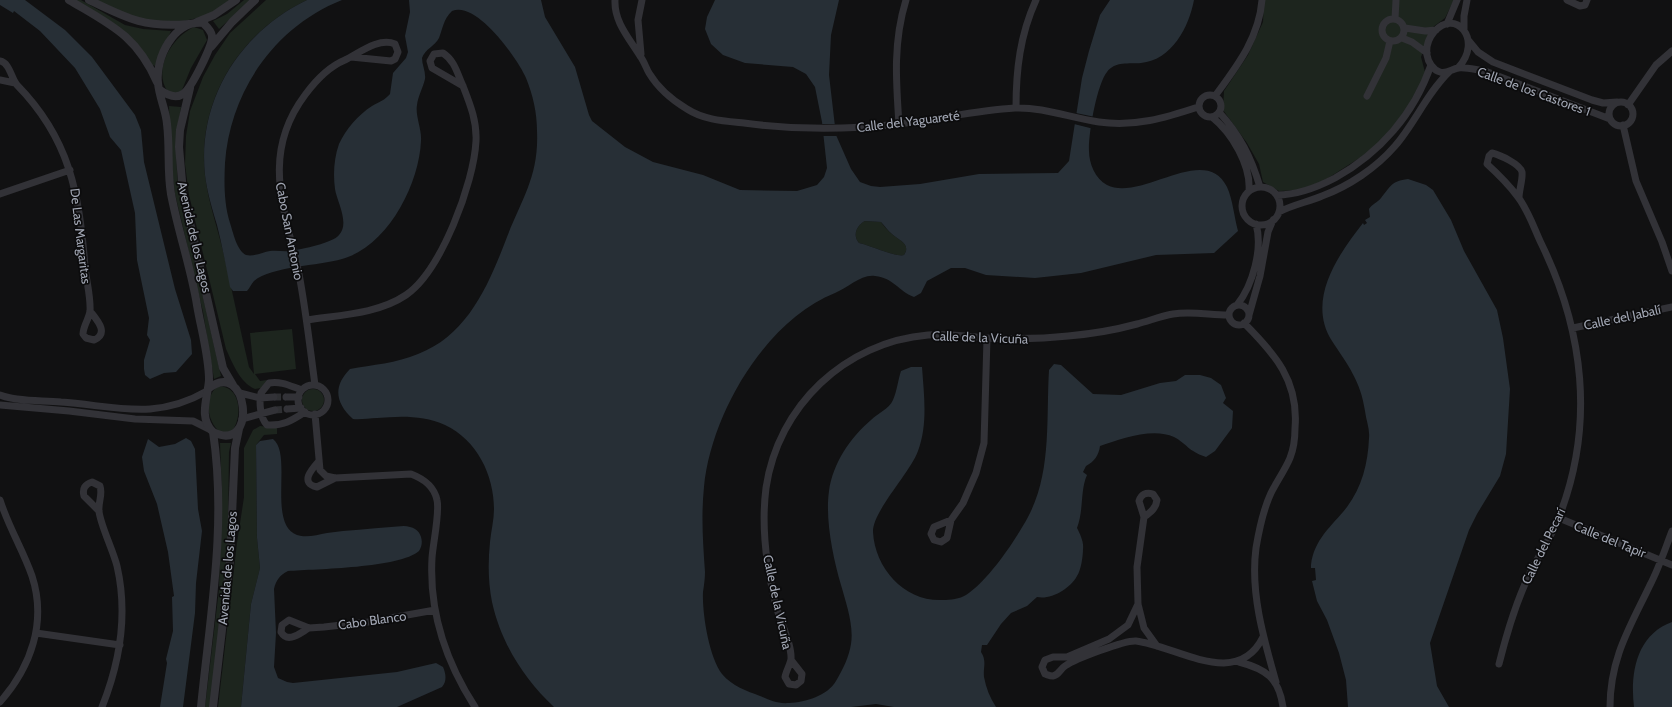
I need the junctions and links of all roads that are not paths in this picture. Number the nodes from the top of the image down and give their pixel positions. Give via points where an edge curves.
1 (69, 0) edge
2 (89, 0) edge
3 (236, 0) edge
4 (255, 0) edge
5 (615, 0) edge
6 (642, 0) edge
7 (906, 0) edge
8 (1036, 0) edge
9 (1262, 0) edge
10 (1396, 0) edge
11 (1457, 0) edge
12 (1467, 0) edge
13 (1567, 0) edge
14 (1588, 0) edge
15 (1395, 19) junction
16 (193, 23) junction
17 (1447, 24) junction
18 (1405, 28) junction
19 (1464, 29) junction
20 (1436, 30) junction
21 (1402, 38) junction
22 (1390, 41) junction
23 (1469, 41) junction
24 (209, 49) junction
25 (1672, 51) edge
26 (1427, 53) junction
27 (641, 56) junction
28 (351, 57) junction
29 (0, 61) edge
30 (1431, 65) junction
31 (1458, 68) junction
32 (1450, 71) junction
33 (0, 80) edge
34 (15, 83) junction
35 (190, 85) junction
36 (463, 86) junction
37 (159, 87) junction
38 (1215, 96) junction
39 (1367, 96) dead end
40 (1618, 102) junction
41 (1628, 105) junction
42 (1198, 107) junction
43 (1016, 108) junction
44 (1219, 112) junction
45 (1212, 117) junction
46 (1610, 119) junction
47 (899, 124) junction
48 (1623, 125) junction
49 (70, 170) junction
50 (1260, 187) junction
51 (1249, 191) junction
52 (0, 194) edge
53 (1277, 195) junction
54 (1519, 198) junction
55 (1279, 212) junction
56 (1273, 220) junction
57 (1256, 224) junction
58 (1672, 271) edge
59 (1237, 305) junction
60 (1672, 307) edge
61 (90, 311) dead end
62 (1228, 315) junction
63 (1249, 315) junction
64 (307, 320) junction
65 (1244, 323) junction
66 (1573, 328) junction
67 (987, 338) junction
68 (234, 385) junction
69 (315, 385) junction
70 (208, 390) junction
71 (240, 393) junction
72 (300, 394) junction
73 (0, 395) edge
74 (274, 397) tunnel mouth
75 (286, 397) tunnel mouth
76 (260, 398) junction
77 (0, 406) edge
78 (287, 409) tunnel mouth
79 (275, 410) tunnel mouth
80 (303, 410) junction
81 (262, 414) junction
82 (315, 414) junction
83 (242, 419) junction
84 (239, 429) junction
85 (212, 431) junction
86 (319, 461) junction
87 (335, 478) junction
88 (0, 500) edge
89 (99, 510) dead end
90 (1144, 517) dead end
91 (1559, 518) junction
92 (951, 520) dead end
93 (1672, 531) edge
94 (1662, 560) junction
95 (1672, 565) edge
96 (1138, 604) junction
97 (434, 610) junction
98 (309, 628) dead end
99 (1123, 630) junction
100 (36, 633) junction
101 (1263, 637) junction
102 (1130, 641) junction
103 (120, 645) junction
104 (1159, 648) junction
105 (1060, 658) junction
106 (791, 660) dead end
107 (1239, 662) junction
108 (1499, 664) dead end
109 (1064, 666) junction
110 (1276, 682) junction
111 (0, 702) edge
112 (102, 707) edge
113 (201, 707) edge
114 (213, 707) edge
115 (475, 707) edge
116 (1283, 707) edge
117 (1610, 707) edge

1 - 37 street via 121,32 142,53
2 - 16 street via 125,18 142,23 160,26
3 - 16 street via 214,15
4 - 24 street
5 - 27 street, Calle del Yaguareté via 621,28
6 - 27 street, Calle del Yaguareté via 638,20
7 - 47 street via 895,52
8 - 43 street via 1020,45
9 - 38 street via 1258,26 1245,53
10 - 15 street
11 - 17 street
12 - 19 street
13 - 14 street via 1580,6 1585,5
15 - 18 street
15 - 22 street via 1388,20 1383,26 1383,33
16 - 24 street via 203,23 211,31
16 - 37 street via 178,32 164,51 160,63
17 - 19 street
17 - 20 street
18 - 20 street
18 - 21 street
19 - 23 street
20 - 26 street via 1429,40
21 - 22 street
21 - 26 street
22 - 39 street via 1386,58
23 - 31 street via 1465,59
23 - 40 street, Calle de los Castores 1 via 1478,52 1493,62 1592,100 1603,103
24 - 35 street
25 - 41 street via 1656,65
26 - 30 street
27 - 47 street, Calle del Yaguareté via 649,73 667,95 701,116 762,126 814,129
28 - 28 street, Cabo San Antonio via 391,61 398,52 395,44 386,42 378,43
28 - 64 street, Cabo San Antonio via 336,64 311,86 300,100 286,130 278,163 280,192
29 - 34 street, De Las Margaritas via 6,65
30 - 32 street via 1439,72
30 - 53 street via 1420,94 1411,108 1395,130 1370,155 1354,168 1315,188 1295,194
31 - 32 street
31 - 46 street, Calle de los Castores 1 via 1485,71
32 - 55 street via 1430,94 1405,134 1384,158 1344,186
33 - 34 street
34 - 49 street, De Las Margaritas via 53,132
35 - 37 street via 183,94 177,96 170,96
35 - 68 street, Avenida de los Lagos via 180,141 183,192 223,368
36 - 36 street via 448,56 443,53 434,54 430,61 432,68
36 - 64 street via 473,110 476,127 472,167 455,219 426,274 406,295 386,306
37 - 70 street, Avenida de los Lagos via 168,126 168,174 171,195 196,299 208,365
38 - 42 street via 1205,96 1200,100
38 - 44 street via 1220,102
40 - 41 street
40 - 46 street via 1610,109
41 - 48 street via 1632,111 1632,118
42 - 43 street, Calle del Yaguareté via 1148,122 1131,124 1098,122
42 - 45 street via 1204,116
43 - 47 street, Calle del Yaguareté
44 - 45 street
44 - 50 street via 1252,160
45 - 51 street via 1224,129 1242,158 1248,173
46 - 48 street via 1616,124
48 - 58 street via 1636,181
49 - 52 street
49 - 61 street, De Las Margaritas via 80,209
50 - 51 street
50 - 53 street via 1267,188
51 - 57 street via 1242,206 1246,217
53 - 55 street
54 - 54 street, Calle del Pecarí via 1522,174 1520,169 1492,153 1488,164
54 - 66 street, Calle del Pecarí via 1547,255
55 - 56 street
56 - 57 street
56 - 63 street
57 - 59 street via 1258,244 1255,264 1245,293
59 - 62 street via 1230,309
59 - 63 street via 1245,307
60 - 66 street, Calle del Jabalí
62 - 65 street via 1233,323
62 - 67 street, Calle de la Vicuña via 1173,314 1124,328 1070,336
63 - 65 street
64 - 69 street, Cabo San Antonio
65 - 101 street via 1273,354 1283,370 1290,383 1296,412 1292,449 1271,494 1256,550 1257,592
66 - 91 street, Calle del Pecarí via 1580,372 1581,401 1577,458
67 - 92 street via 984,443 972,483
67 - 106 street, Calle de la Vicuña via 949,334 926,335 906,338 867,351 850,359 827,376 792,416 775,452 766,489 765,509 769,570
68 - 70 street via 218,382
68 - 71 street
69 - 72 street via 310,385
69 - 82 street via 323,389 328,402 324,410
70 - 73 street via 173,406 137,410
70 - 85 street via 205,416
71 - 76 street
71 - 83 street
72 - 75 street
72 - 76 street via 281,382 269,383 263,388
72 - 80 street
74 - 76 street
76 - 81 street
77 - 85 street via 193,422
78 - 80 street
79 - 81 street
80 - 81 street via 288,423 277,426 263,422
80 - 82 street
81 - 83 street
82 - 86 street
83 - 84 street
84 - 85 street via 229,436
84 - 114 street, Avenida de los Lagos via 235,448 230,561
85 - 113 street, Avenida de los Lagos via 218,477 216,561
86 - 87 street via 322,474
86 - 87 street via 308,475 311,484 317,487
87 - 97 street via 411,474 420,477 432,488 438,502 432,562
88 - 100 street via 32,577 37,603
89 - 103 street via 111,545 120,585 123,619
90 - 96 street via 1137,567
91 - 94 street, Calle del Tapir
91 - 108 street, Calle del Pecarí via 1521,593
93 - 94 street
94 - 95 street, Calle del Tapir
94 - 117 street via 1619,649 1611,683
96 - 99 street
96 - 104 street via 1144,628
97 - 98 street, Cabo Blanco via 368,622
97 - 115 street via 454,671
99 - 102 street
99 - 105 street via 1090,647
100 - 103 street
100 - 111 street via 24,669
101 - 107 street via 1253,652
101 - 110 street
102 - 104 street
102 - 109 street
103 - 112 street via 112,680
104 - 107 street via 1206,660
105 - 109 street
105 - 109 street via 1045,660 1043,670 1045,674 1052,676 1060,672
107 - 110 street via 1260,670
110 - 116 street

